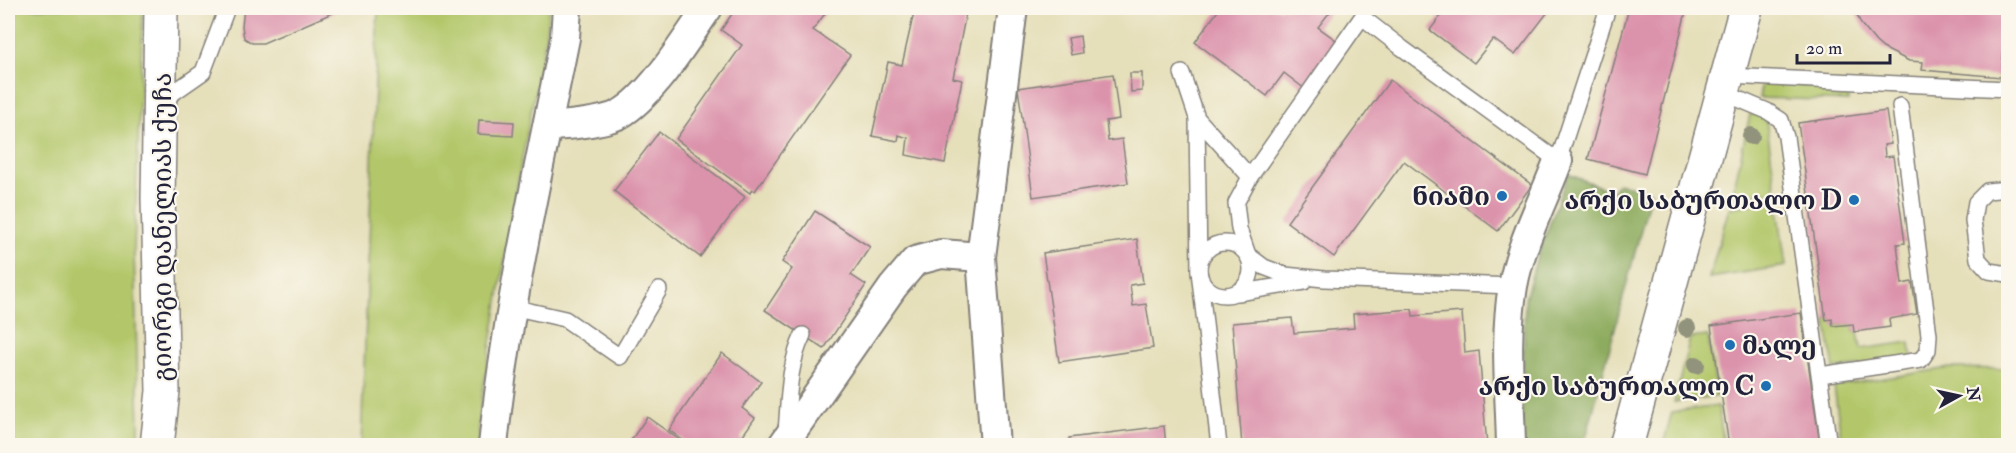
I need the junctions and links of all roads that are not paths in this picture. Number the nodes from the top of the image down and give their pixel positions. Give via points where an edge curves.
1 (161, 8) edge
2 (227, 8) edge
3 (567, 8) edge
4 (708, 8) edge
5 (1012, 8) edge
6 (1608, 8) edge
7 (1746, 8) edge
8 (1366, 13) edge
9 (1182, 74) dead end
10 (1726, 84) junction
11 (2008, 89) edge
12 (160, 102) junction
13 (1900, 106) dead end
14 (1197, 118) junction
15 (548, 126) junction
16 (1558, 161) junction
17 (1250, 177) junction
18 (2008, 189) edge
19 (1248, 255) junction
20 (981, 257) junction
21 (1199, 271) junction
22 (2008, 274) edge
23 (1324, 279) junction
24 (1513, 286) junction
25 (659, 290) dead end
26 (1238, 293) junction
27 (512, 308) junction
28 (803, 335) dead end
29 (1821, 375) junction
30 (784, 443) edge
31 (157, 446) edge
32 (493, 446) edge
33 (995, 446) edge
34 (1219, 446) edge
35 (1511, 446) edge
36 (1626, 446) edge
37 (1829, 446) edge

1 - 12 street, გიორგი დანელიას ქუჩა
2 - 12 lane via 204,72
3 - 15 street
4 - 15 street via 647,93 619,115
5 - 20 street
6 - 16 lane
7 - 10 street
8 - 16 lane via 1402,48
8 - 17 lane
9 - 14 lane
10 - 11 lane
10 - 29 lane via 1781,120
10 - 36 street
12 - 31 street, გიორგი დანელიას ქუჩა via 163,392
13 - 29 lane via 1928,350 1921,360
14 - 17 lane
14 - 21 lane
15 - 27 street
16 - 24 street via 1520,255
17 - 19 lane via 1236,203
18 - 22 lane via 1988,191 1976,202 1973,220 1978,259 1989,271
19 - 21 lane via 1235,244 1217,244 1203,254
19 - 23 lane via 1285,275
19 - 26 lane via 1252,263 1250,280
20 - 30 street via 941,255 915,261
20 - 33 street
21 - 26 lane via 1213,293
21 - 34 lane
23 - 24 lane
23 - 26 lane
24 - 35 street via 1508,334
25 - 27 lane via 620,357 565,319
27 - 32 street
28 - 30 lane via 790,377
29 - 37 lane

